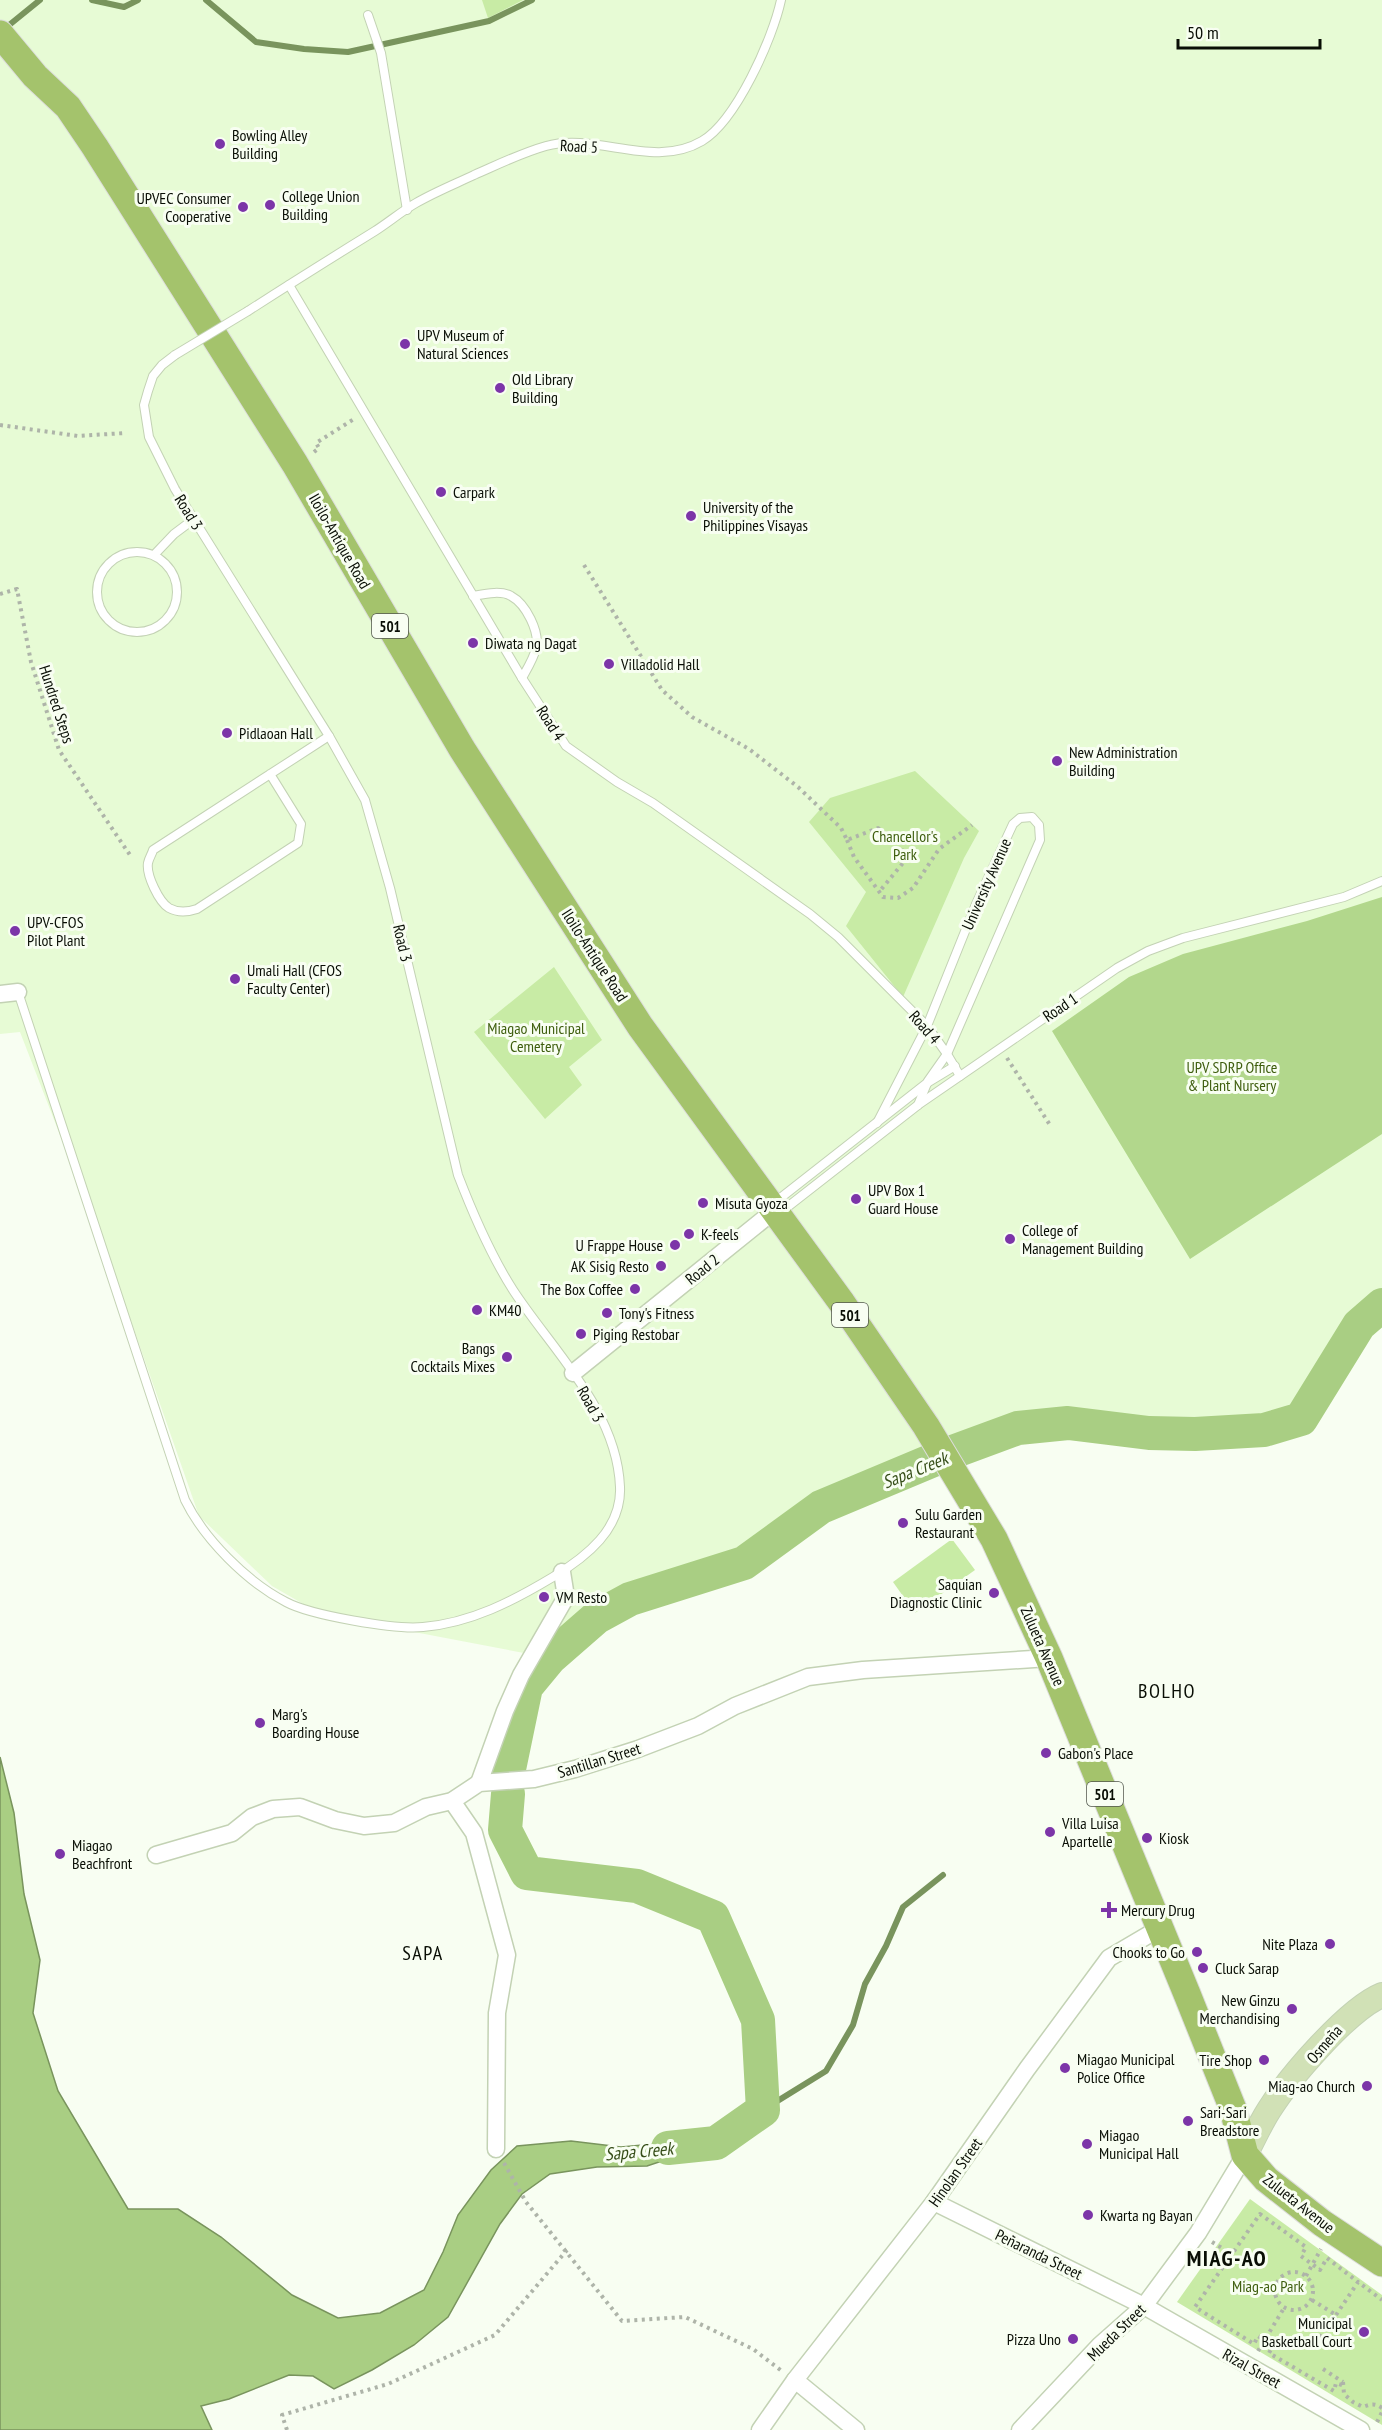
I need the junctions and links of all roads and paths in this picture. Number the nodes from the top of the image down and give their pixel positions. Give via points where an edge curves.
1 (781, 0) edge
2 (368, 15) dead end
3 (6, 41) edge
4 (406, 210) junction
5 (289, 285) junction
6 (248, 311) joint
7 (360, 415) dead end
8 (0, 425) edge
9 (125, 433) dead end
10 (319, 448) dead end
11 (194, 519) junction
12 (154, 555) junction
13 (584, 565) dead end
14 (0, 594) edge
15 (473, 596) junction
16 (522, 678) junction
17 (329, 736) junction
18 (270, 774) junction
19 (972, 825) dead end
20 (848, 840) junction
21 (132, 858) dead end
22 (1382, 881) edge
23 (879, 892) junction
24 (18, 992) joint
25 (0, 994) edge
26 (927, 1026) junction
27 (1000, 1047) junction
28 (947, 1054) junction
29 (955, 1066) junction
30 (960, 1076) junction
31 (927, 1083) junction
32 (918, 1106) junction
33 (877, 1123) junction
34 (1050, 1125) dead end
35 (775, 1210) junction
36 (573, 1373) junction
37 (562, 1572) junction
38 (1049, 1658) junction
39 (479, 1783) junction
40 (452, 1801) junction
41 (156, 1855) dead end
42 (1160, 1928) junction
43 (1382, 1995) edge
44 (1248, 2139) junction
45 (496, 2149) joint
46 (934, 2202) junction
47 (1198, 2233) junction
48 (1324, 2243) dead end
49 (1382, 2245) edge
50 (567, 2250) junction
51 (1232, 2254) junction
52 (1382, 2263) edge
53 (1312, 2264) junction
54 (1306, 2276) junction
55 (1358, 2282) junction
56 (1311, 2300) junction
57 (1382, 2300) edge
58 (1144, 2306) junction
59 (1284, 2308) junction
60 (1335, 2315) junction
61 (1265, 2340) junction
62 (1315, 2344) dead end
63 (1249, 2367) junction
64 (1323, 2369) dead end
65 (795, 2380) junction
66 (1342, 2385) dead end
67 (1382, 2408) edge
68 (1349, 2427) edge
69 (286, 2430) edge
70 (760, 2430) edge
71 (856, 2430) edge
72 (1020, 2430) edge

1 - 4 lane, Road 5 via 773,30 742,92 723,121 703,140 665,152 574,144 544,147 492,167
2 - 4 lane via 381,53
3 - 35 main road, Iloilo-Antique Road / 501 via 68,107 95,147 295,464 462,749 640,1026
4 - 5 lane, Road 5
5 - 6 lane, Road 5
5 - 15 lane, Road 4
6 - 11 lane, Road 3, bridge via 162,365 153,376 144,405 149,437
7 - 10 path via 316,443
8 - 9 path via 78,436
11 - 12 lane
11 - 17 lane, Road 3
12 - 12 lane via 127,552 116,557 99,577 101,608 112,624 124,630 143,631 161,624 171,614 177,587 173,574
13 - 20 path via 662,690 692,717 749,749 798,787
14 - 21 path, Hundred Steps via 16,589 31,662 58,750
15 - 16 lane, Road 4
15 - 16 lane via 510,595 534,626 538,635 536,650
16 - 26 lane, Road 4 via 566,746 810,914
17 - 18 lane
17 - 36 lane, Road 3 via 365,800 390,888 458,1175 472,1212 513,1290
18 - 18 lane via 153,850 148,875 169,908 186,912 197,909 298,843 301,824
19 - 23 path via 939,849 913,888 898,898 883,897
20 - 23 path via 854,857
20 - 23 path via 878,828 888,837 901,839 903,863
22 - 27 lane, Road 1 via 1344,897 1233,924 1148,951
24 - 25 street
24 - 37 lane, Road 3 via 185,1500 200,1526 223,1552 288,1604 349,1619 413,1628 482,1613 534,1590
26 - 28 lane, Road 4
26 - 28 lane, University Avenue via 1013,824 1020,818 1032,817 1038,825 1040,840
26 - 33 lane, University Avenue
27 - 30 lane, Road 1
27 - 34 path
28 - 29 lane, Road 4
28 - 31 lane, University Avenue
29 - 30 lane, Road 4
29 - 31 lane
30 - 32 lane, Road 1
31 - 32 lane, University Avenue
31 - 33 lane
32 - 35 lane, Road 1
33 - 35 lane
35 - 36 street, Road 2
35 - 38 main road, Zulueta Avenue / 501 via 926,1426 994,1539
36 - 37 lane, Road 3 via 602,1422 614,1452 620,1490 610,1527
37 - 39 street via 566,1597 521,1675
38 - 39 street, Santillan Street via 808,1677 638,1749 534,1779
38 - 42 main road, Zulueta Avenue / 501
39 - 40 street, Santillan Street
40 - 41 street, Santillan Street via 394,1823 364,1826 300,1807 273,1809 252,1817 232,1833
40 - 45 street via 474,1833 507,1955 496,2013
42 - 44 main road, Zulueta Avenue / 501
42 - 46 street, Hinolan Street via 1109,1958
43 - 44 street, Osmeña via 1344,2021
44 - 47 street, Mueda Street
44 - 49 main road, Zulueta Avenue / 501 via 1276,2171
44 - 52 main road, Zulueta Avenue / 501 via 1266,2179
45 - 50 path via 526,2202
46 - 58 street, Peñaranda Street
46 - 65 street, Hinolan Street
47 - 51 path
47 - 58 street, Mueda Street
48 - 53 path
50 - 65 path via 622,2321 685,2317 753,2349
50 - 69 path via 495,2335 388,2384 282,2415
51 - 53 path via 1260,2214 1306,2247 1301,2256
51 - 61 path via 1195,2307 1254,2344 1258,2336
53 - 54 path
53 - 55 path via 1320,2270 1327,2258
54 - 56 path via 1313,2288
54 - 59 path via 1287,2273 1278,2279 1274,2289 1276,2300
55 - 57 path
55 - 60 path
56 - 59 path via 1294,2311
56 - 60 path
58 - 63 street, Rizal Street
58 - 72 street, Mueda Street via 1100,2345
59 - 61 path
60 - 62 path
61 - 63 path
61 - 66 path via 1273,2346 1269,2352 1334,2391 1336,2383
63 - 68 street, Rizal Street
64 - 67 path via 1343,2382 1344,2394 1353,2402 1363,2407 1378,2404
65 - 70 street, Hinolan Street
65 - 71 street

